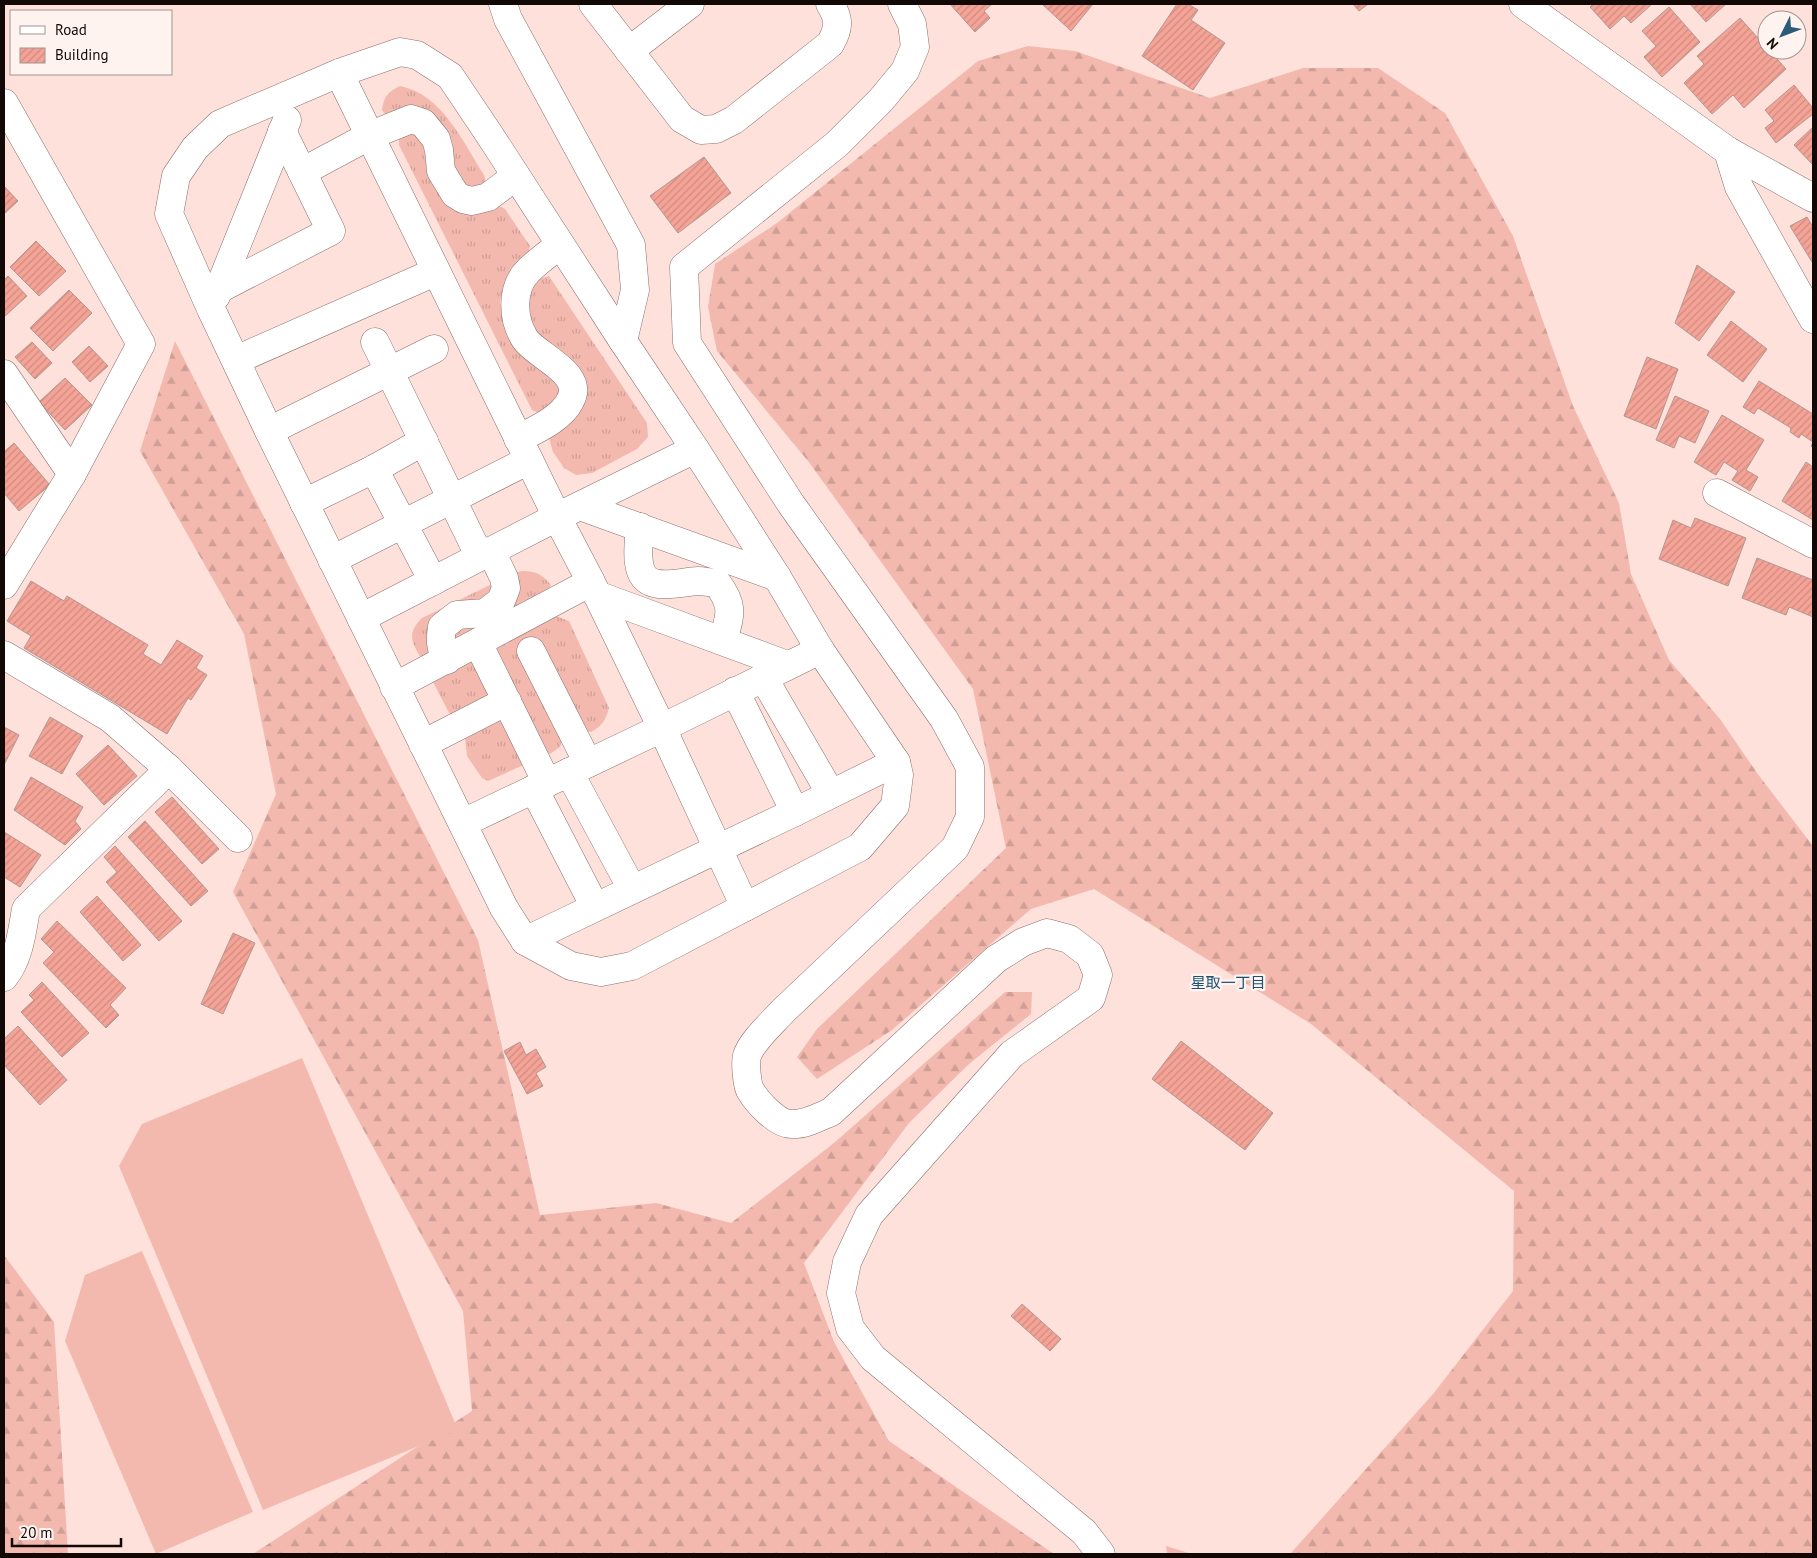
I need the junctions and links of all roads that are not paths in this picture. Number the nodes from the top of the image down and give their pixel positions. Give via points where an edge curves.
1 (503, 4) edge
2 (593, 4) edge
3 (690, 4) edge
4 (830, 4) edge
5 (902, 4) edge
6 (1523, 4) edge
7 (629, 51) junction
8 (339, 72) junction
9 (299, 89) junction
10 (4, 103) edge
11 (282, 131) junction
12 (370, 136) junction
13 (1728, 151) junction
14 (302, 172) junction
15 (516, 176) junction
16 (1813, 198) edge
17 (560, 245) junction
18 (435, 272) junction
19 (215, 299) junction
20 (1813, 319) edge
21 (623, 341) junction
22 (375, 342) dead end
23 (434, 349) dead end
24 (236, 360) junction
25 (390, 371) junction
26 (4, 374) edge
27 (269, 431) junction
28 (424, 441) junction
29 (696, 449) junction
30 (524, 450) junction
31 (374, 469) junction
32 (72, 474) junction
33 (1717, 493) dead end
34 (452, 500) junction
35 (304, 503) junction
36 (569, 511) junction
37 (403, 524) junction
38 (640, 528) junction
39 (1813, 544) edge
40 (486, 554) junction
41 (332, 560) junction
42 (776, 576) junction
43 (433, 581) junction
44 (4, 585) edge
45 (594, 589) junction
46 (360, 618) junction
47 (723, 641) junction
48 (478, 643) junction
49 (820, 650) junction
50 (531, 651) dead end
51 (4, 655) edge
52 (447, 660) junction
53 (787, 665) junction
54 (763, 677) junction
55 (394, 687) junction
56 (735, 691) junction
57 (507, 701) junction
58 (662, 728) junction
59 (423, 744) junction
60 (896, 762) junction
61 (170, 769) junction
62 (559, 777) junction
63 (831, 794) junction
64 (795, 812) junction
65 (463, 823) junction
66 (238, 838) dead end
67 (717, 848) junction
68 (632, 889) junction
69 (595, 907) junction
70 (746, 907) junction
71 (525, 940) junction
72 (4, 977) edge
73 (1101, 1554) edge

1 - 21 street via 508,19 631,245 635,290
2 - 7 street
3 - 7 street
4 - 7 street via 838,25 830,44 734,120 716,129 701,130 682,119
5 - 73 street via 912,24 915,47 905,71 881,100 837,144 684,267 687,343 791,504 944,719 970,767 970,817 955,848 761,1035 747,1056 747,1074 750,1090 777,1119 790,1124 810,1121 831,1112 996,958 1047,933 1069,939 1090,955 1098,975 1092,998 1012,1054 869,1216 847,1262 841,1293 850,1328 873,1358 1084,1532
6 - 13 street
8 - 9 street
8 - 12 street
8 - 15 street via 400,52 418,55 450,76
9 - 11 street
9 - 19 street via 220,124 196,148 176,176 169,214
10 - 32 street via 141,344
11 - 14 street
11 - 19 street
12 - 14 street
12 - 15 street via 411,119 423,123 436,139 441,171 448,185 463,199 472,201 488,197
12 - 18 street
13 - 16 street
13 - 20 street via 1738,187
14 - 19 street via 331,231
15 - 17 street
17 - 21 street
17 - 30 street via 527,272 514,301 518,325 525,340 564,371 573,388 571,400
18 - 24 street
18 - 30 street
19 - 24 street
21 - 29 street
22 - 25 street
23 - 25 street
24 - 27 street
25 - 27 street
25 - 28 street
26 - 32 street
27 - 35 street
28 - 31 street
28 - 34 street
29 - 36 street
29 - 42 street
30 - 34 street
30 - 36 street
31 - 35 street
31 - 37 street
32 - 44 street
33 - 39 street
34 - 37 street
34 - 40 street
35 - 41 street
36 - 38 street
36 - 40 street
36 - 45 street
37 - 41 street
37 - 43 street
38 - 42 street
38 - 47 street via 638,564 644,578 656,584 717,583 731,611
40 - 43 street
40 - 52 street via 504,578 506,588 501,601 484,612 457,615 442,627 440,642
41 - 46 street
42 - 49 street
43 - 46 street
45 - 47 street
45 - 48 street
45 - 58 street
46 - 55 street
47 - 53 street
48 - 52 street
48 - 57 street
49 - 53 street
49 - 60 street
50 - 62 street
51 - 61 street via 110,718
52 - 55 street
53 - 54 street
54 - 56 street
54 - 63 street
55 - 59 street
56 - 58 street
56 - 64 street
57 - 59 street
57 - 62 street
58 - 62 street
58 - 67 street
59 - 65 street
60 - 63 street
60 - 70 street via 899,775 895,806 860,847
61 - 66 street
61 - 72 street via 26,910 22,937 10,970
62 - 65 street
62 - 68 street
62 - 69 street
63 - 64 street
64 - 67 street
65 - 71 street via 504,908
67 - 68 street
67 - 70 street
68 - 69 street
69 - 71 street
70 - 71 street via 632,966 601,972 570,966

